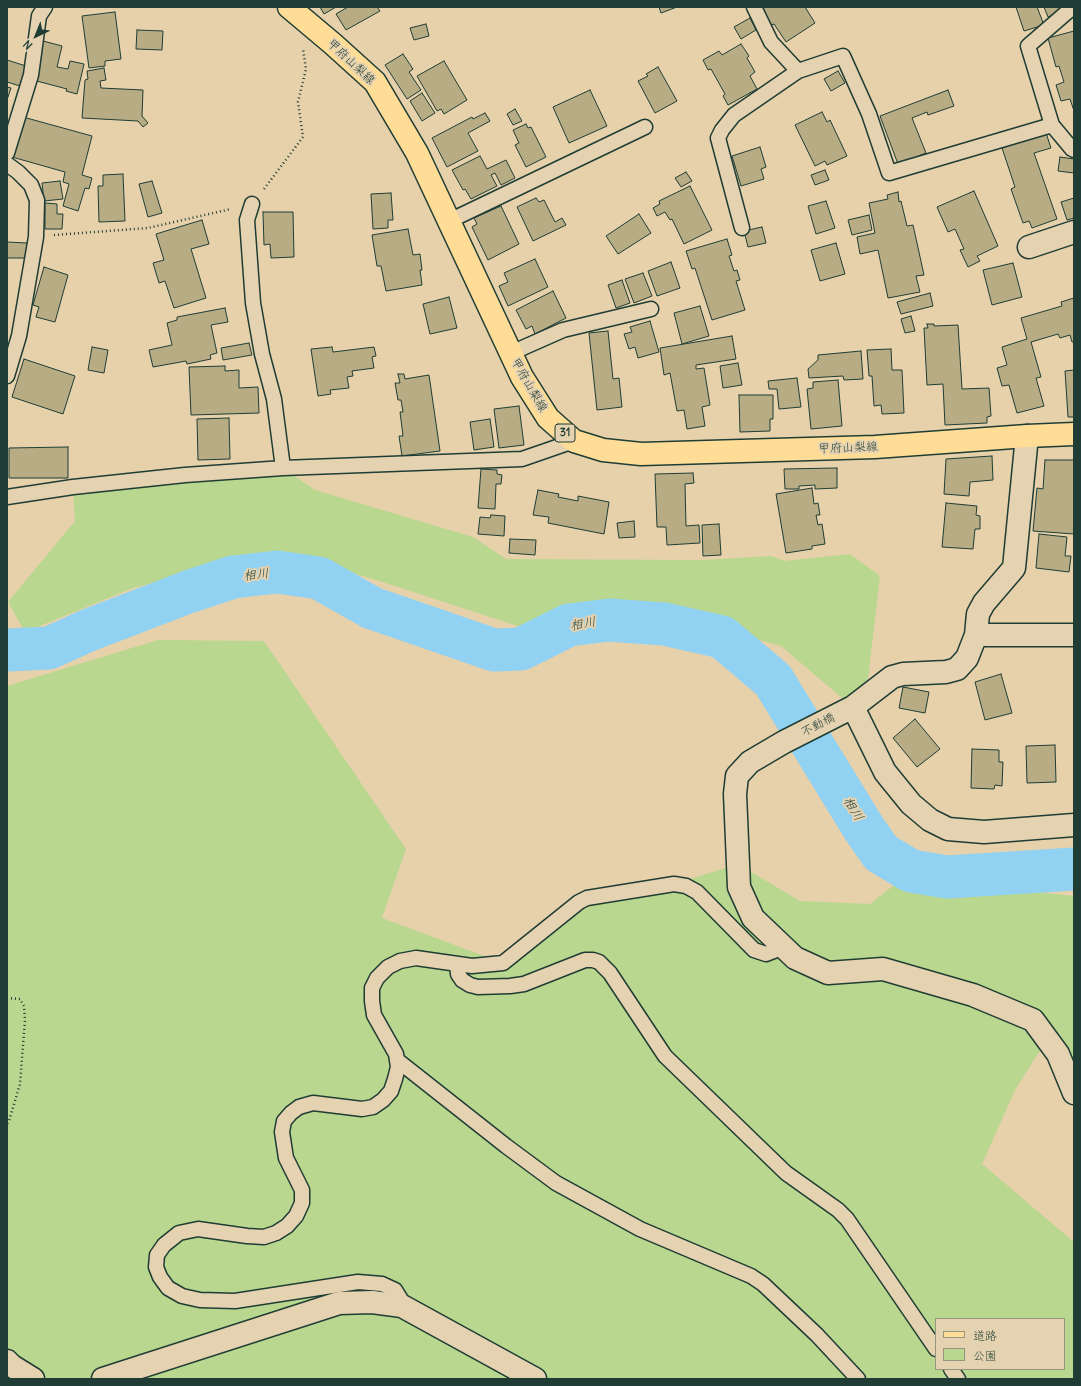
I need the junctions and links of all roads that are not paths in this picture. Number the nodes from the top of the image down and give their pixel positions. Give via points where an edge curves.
1 (45, 7) edge
2 (754, 7) edge
3 (1073, 7) edge
4 (293, 11) edge
5 (798, 70) junction
6 (1052, 125) junction
7 (645, 127) dead end
8 (1074, 150) edge
9 (7, 153) edge
10 (7, 164) edge
11 (252, 204) road end
12 (449, 222) junction
13 (742, 228) dead end
14 (1074, 232) edge
15 (1029, 247) dead end
16 (651, 309) dead end
17 (511, 353) junction
18 (7, 376) edge
19 (1074, 434) edge
20 (1027, 436) junction
21 (574, 441) junction
22 (283, 468) junction
23 (7, 497) edge
24 (976, 635) junction
25 (1074, 635) edge
26 (853, 707) junction
27 (1074, 825) edge
28 (784, 947) junction
29 (457, 964) junction
30 (397, 1060) junction
31 (1074, 1093) edge
32 (402, 1306) junction
33 (935, 1348) edge
34 (7, 1360) edge
35 (952, 1370) edge
36 (33, 1379) edge
37 (103, 1379) edge
38 (535, 1379) edge
39 (858, 1379) edge
40 (958, 1379) edge

1 - 9 lane via 39,16 31,75
2 - 5 lane via 771,42
3 - 6 lane via 1028,46
4 - 12 main road, 甲府山梨線 / 31 via 375,82 417,153
5 - 6 lane via 843,56 869,114 889,173
5 - 13 lane via 734,115 718,138
6 - 8 lane
7 - 12 lane
10 - 18 lane via 31,186 37,200 36,237 19,336
11 - 22 lane via 247,220 253,303 262,354 274,399
12 - 17 main road, 甲府山梨線 / 31
14 - 15 street
16 - 17 lane via 563,330
17 - 21 main road, 甲府山梨線 / 31 via 522,377 548,418
19 - 20 main road, 甲府山梨線 / 31
20 - 21 main road, 甲府山梨線 / 31 via 874,447 641,454 603,450
20 - 24 street, 不動橋 via 1014,568 984,603 978,614
21 - 22 lane via 522,459
22 - 23 lane via 177,476
24 - 25 street
24 - 26 street, 不動橋 via 967,658 957,669 892,677
26 - 27 street via 885,772 911,804 930,820 948,829 984,832
26 - 28 street, 不動橋 via 750,762 737,776 735,794 739,887 753,918
28 - 29 lane via 766,954 754,950 697,892 686,886 674,884 587,898 503,963 472,966
28 - 31 street, 不動橋 via 795,958 828,973 883,968 973,994 1033,1020 1058,1054
29 - 30 lane via 416,958 400,961 388,967 378,978 372,988 374,1015
29 - 33 lane via 458,974 462,980 478,987 524,984 585,960 599,962 610,973 666,1056 786,1172 847,1219
30 - 32 lane via 398,1067 391,1091 374,1107 362,1109 313,1104 299,1107 284,1121 282,1132 286,1158 302,1190 302,1203 296,1216 287,1226 264,1237 198,1229 179,1233 164,1244 157,1255 156,1267 168,1288 182,1296 200,1300 235,1301 358,1282 382,1284 395,1290
30 - 39 lane via 556,1183 640,1229 751,1276 763,1284 817,1335
32 - 37 street via 372,1302 339,1302
32 - 38 street
34 - 36 street
35 - 40 lane

